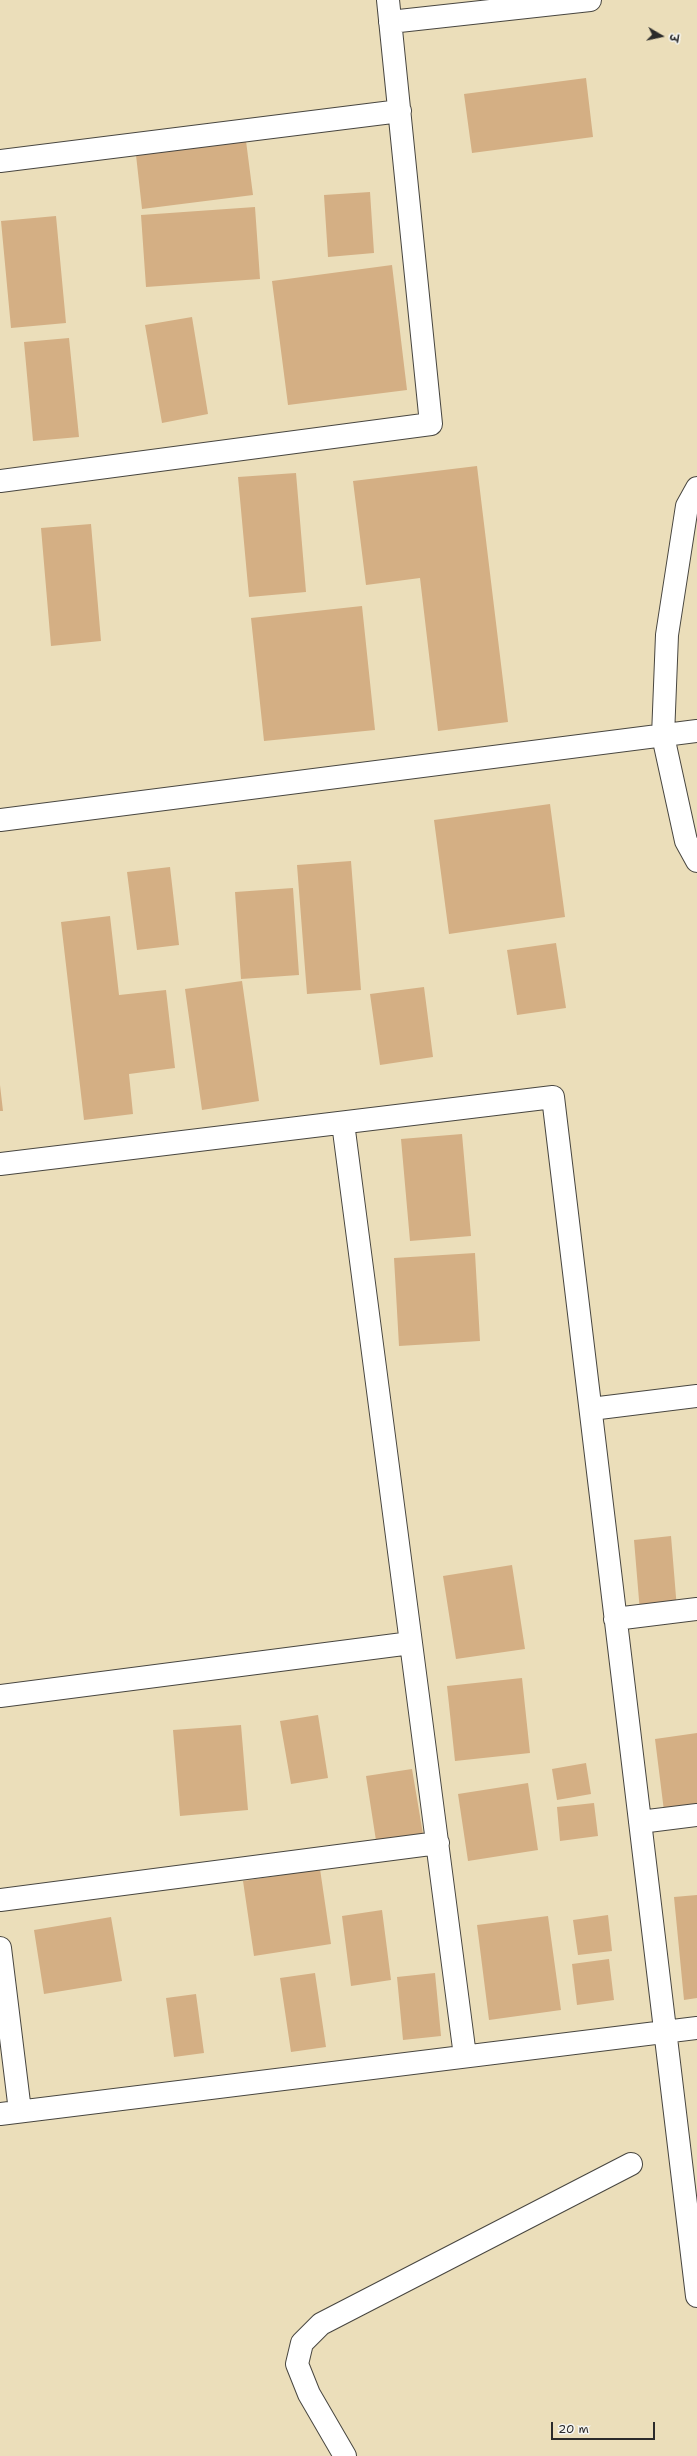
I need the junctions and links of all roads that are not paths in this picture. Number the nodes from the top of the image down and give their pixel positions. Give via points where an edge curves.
1 (388, 0) edge
2 (590, 0) edge
3 (390, 22) junction
4 (400, 111) junction
5 (0, 161) edge
6 (0, 481) edge
7 (697, 488) edge
8 (697, 731) edge
9 (663, 736) junction
10 (0, 820) edge
11 (697, 861) edge
12 (343, 1122) junction
13 (0, 1164) edge
14 (697, 1396) edge
15 (590, 1409) junction
16 (697, 1609) edge
17 (615, 1619) junction
18 (411, 1643) junction
19 (0, 1696) edge
20 (697, 1815) edge
21 (640, 1822) junction
22 (438, 1843) junction
23 (0, 1900) edge
24 (0, 1948) edge
25 (697, 2028) edge
26 (665, 2032) junction
27 (465, 2056) junction
28 (10, 2112) edge
29 (630, 2164) dead end
30 (697, 2296) edge
31 (346, 2456) edge

1 - 3 street
2 - 3 street
3 - 4 street
4 - 5 street
4 - 6 street via 431,424
7 - 9 street via 687,506 667,635
8 - 9 street
9 - 10 street
9 - 11 street via 686,841
12 - 13 street
12 - 15 street via 553,1097
12 - 18 street
14 - 15 street
15 - 17 street
16 - 17 street
17 - 21 street
18 - 19 street
18 - 22 street
20 - 21 street
21 - 26 street
22 - 23 street
22 - 27 street
24 - 28 street
25 - 26 street
26 - 27 street
26 - 30 street
27 - 28 street
29 - 31 street via 321,2324 302,2343 297,2364 309,2394

